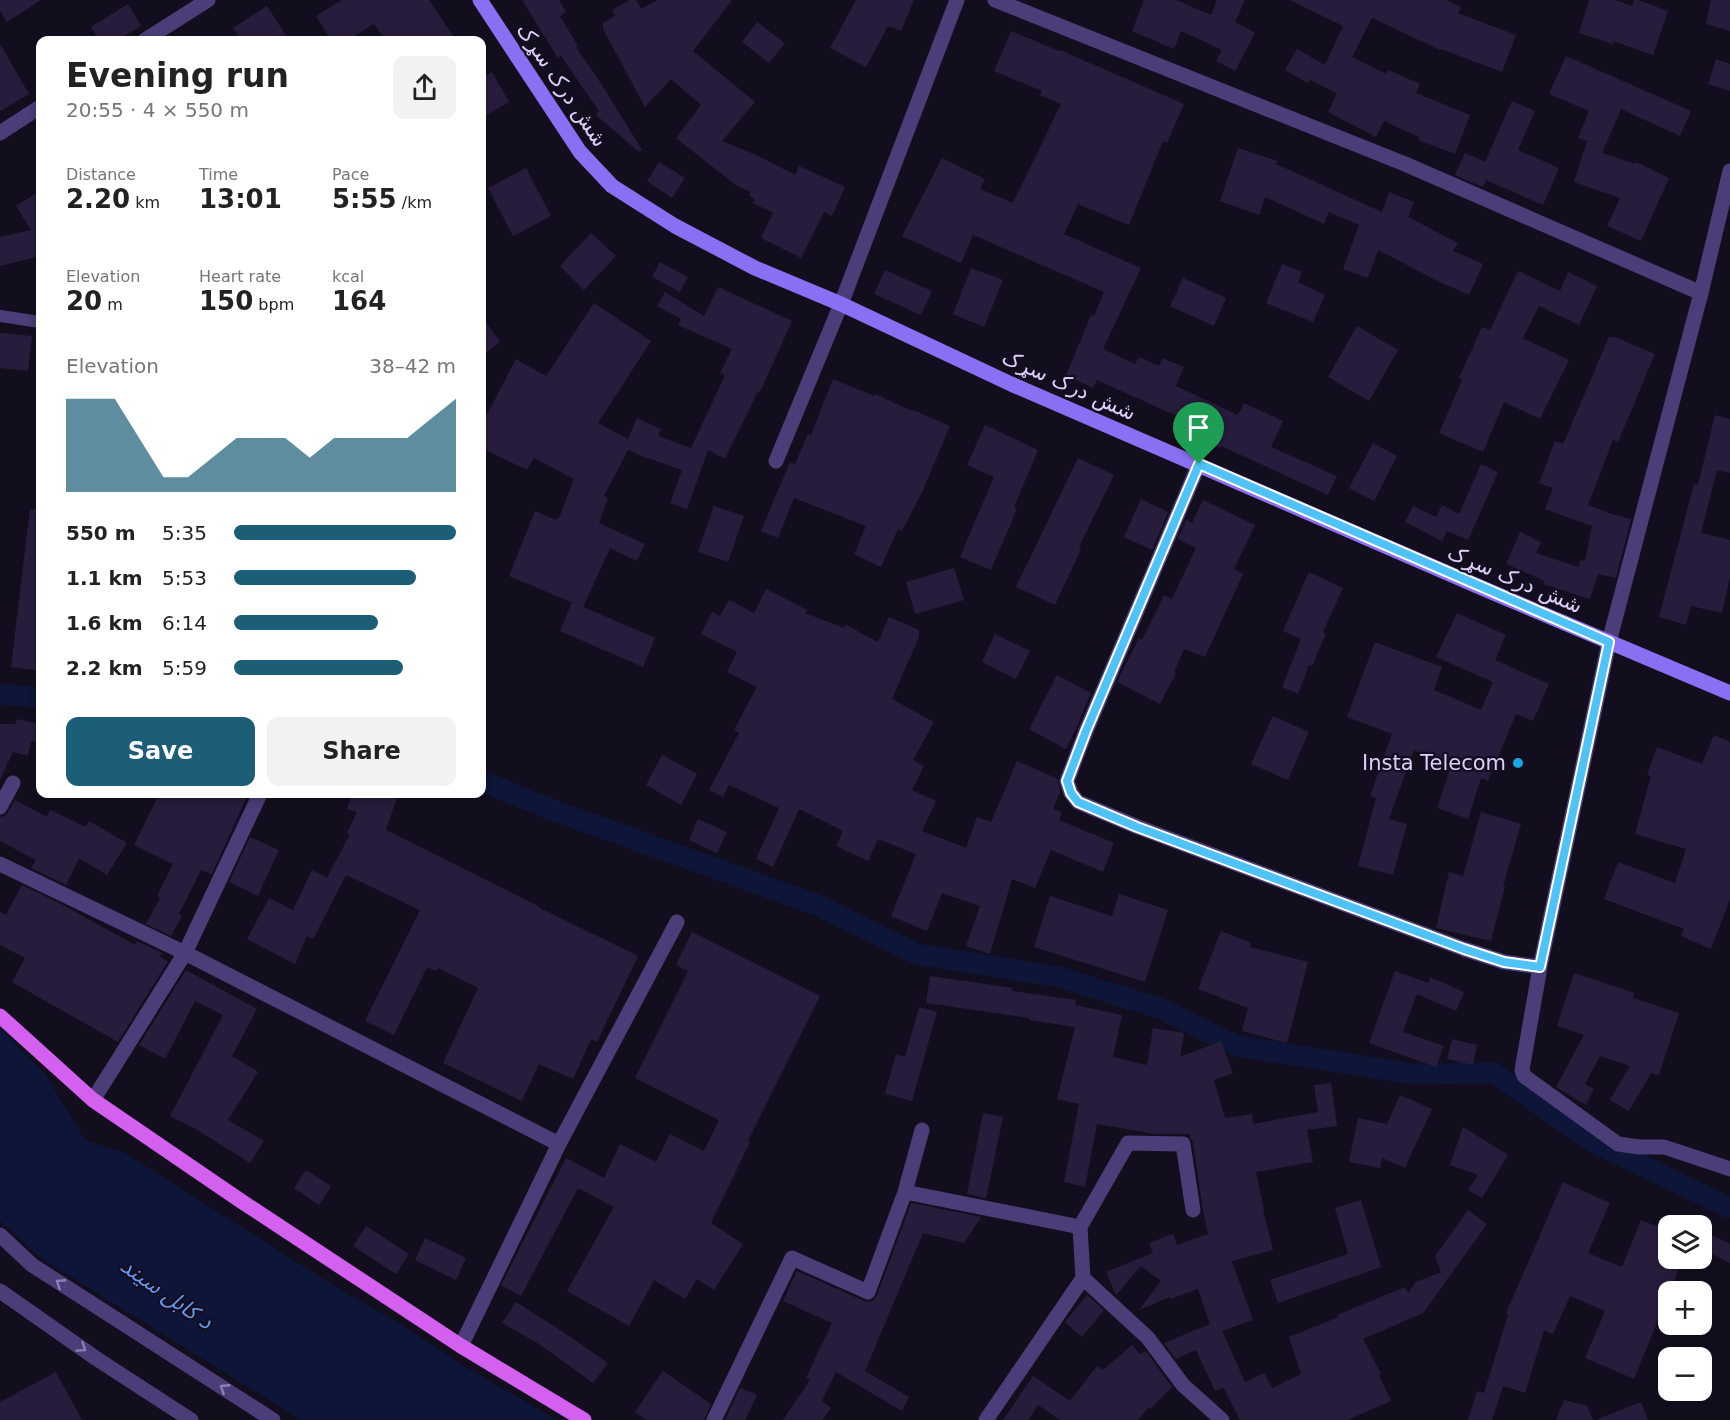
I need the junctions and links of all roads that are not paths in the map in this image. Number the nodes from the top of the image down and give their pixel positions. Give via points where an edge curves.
1 (208, 0) edge
2 (480, 0) edge
3 (957, 0) edge
4 (995, 0) edge
5 (151, 36) edge
6 (36, 110) edge
7 (0, 133) edge
8 (1730, 171) edge
9 (1701, 293) junction
10 (841, 304) junction
11 (0, 316) edge
12 (36, 321) edge
13 (776, 461) dead end
14 (1199, 464) junction
15 (1609, 642) junction
16 (1730, 693) edge
17 (13, 783) dead end
18 (258, 798) edge
19 (0, 807) edge
20 (0, 864) edge
21 (677, 922) dead end
22 (185, 953) junction
23 (1540, 967) junction
24 (0, 1016) edge
25 (93, 1100) junction
26 (922, 1130) dead end
27 (559, 1144) junction
28 (1730, 1169) edge
29 (905, 1192) junction
30 (1193, 1210) dead end
31 (1080, 1227) junction
32 (0, 1235) edge
33 (1083, 1278) junction
34 (0, 1291) edge
35 (461, 1346) junction
36 (191, 1420) edge
37 (273, 1420) edge
38 (584, 1420) edge
39 (714, 1420) edge
40 (986, 1420) edge
41 (1222, 1420) edge

1 - 5 street
2 - 10 main road, شش درک سړک via 580,152 612,186 675,226 755,268
3 - 10 street
4 - 9 street via 1405,164
6 - 7 street
8 - 9 street
9 - 15 street
10 - 13 street
10 - 14 main road, شش درک سړک via 1011,384
11 - 12 lane
14 - 15 main road, شش درک سړک
14 - 23 street via 1086,731 1067,781 1071,793 1078,802 1137,827 1464,949 1504,962
15 - 16 main road, شش درک سړک
15 - 23 street
17 - 19 street
18 - 22 street
20 - 22 street
21 - 27 street
22 - 25 street
22 - 27 street
23 - 28 street via 1522,1066 1524,1076 1618,1144 1664,1147
24 - 25 main road
25 - 35 main road
26 - 29 street
27 - 35 street
29 - 31 street
29 - 39 street via 868,1292 792,1258
30 - 31 street via 1183,1144 1128,1143
31 - 33 street
37 -> 32 street via 32,1265
33 - 40 street
33 - 41 street via 1148,1338 1183,1385
34 -> 36 street
35 - 38 main road

